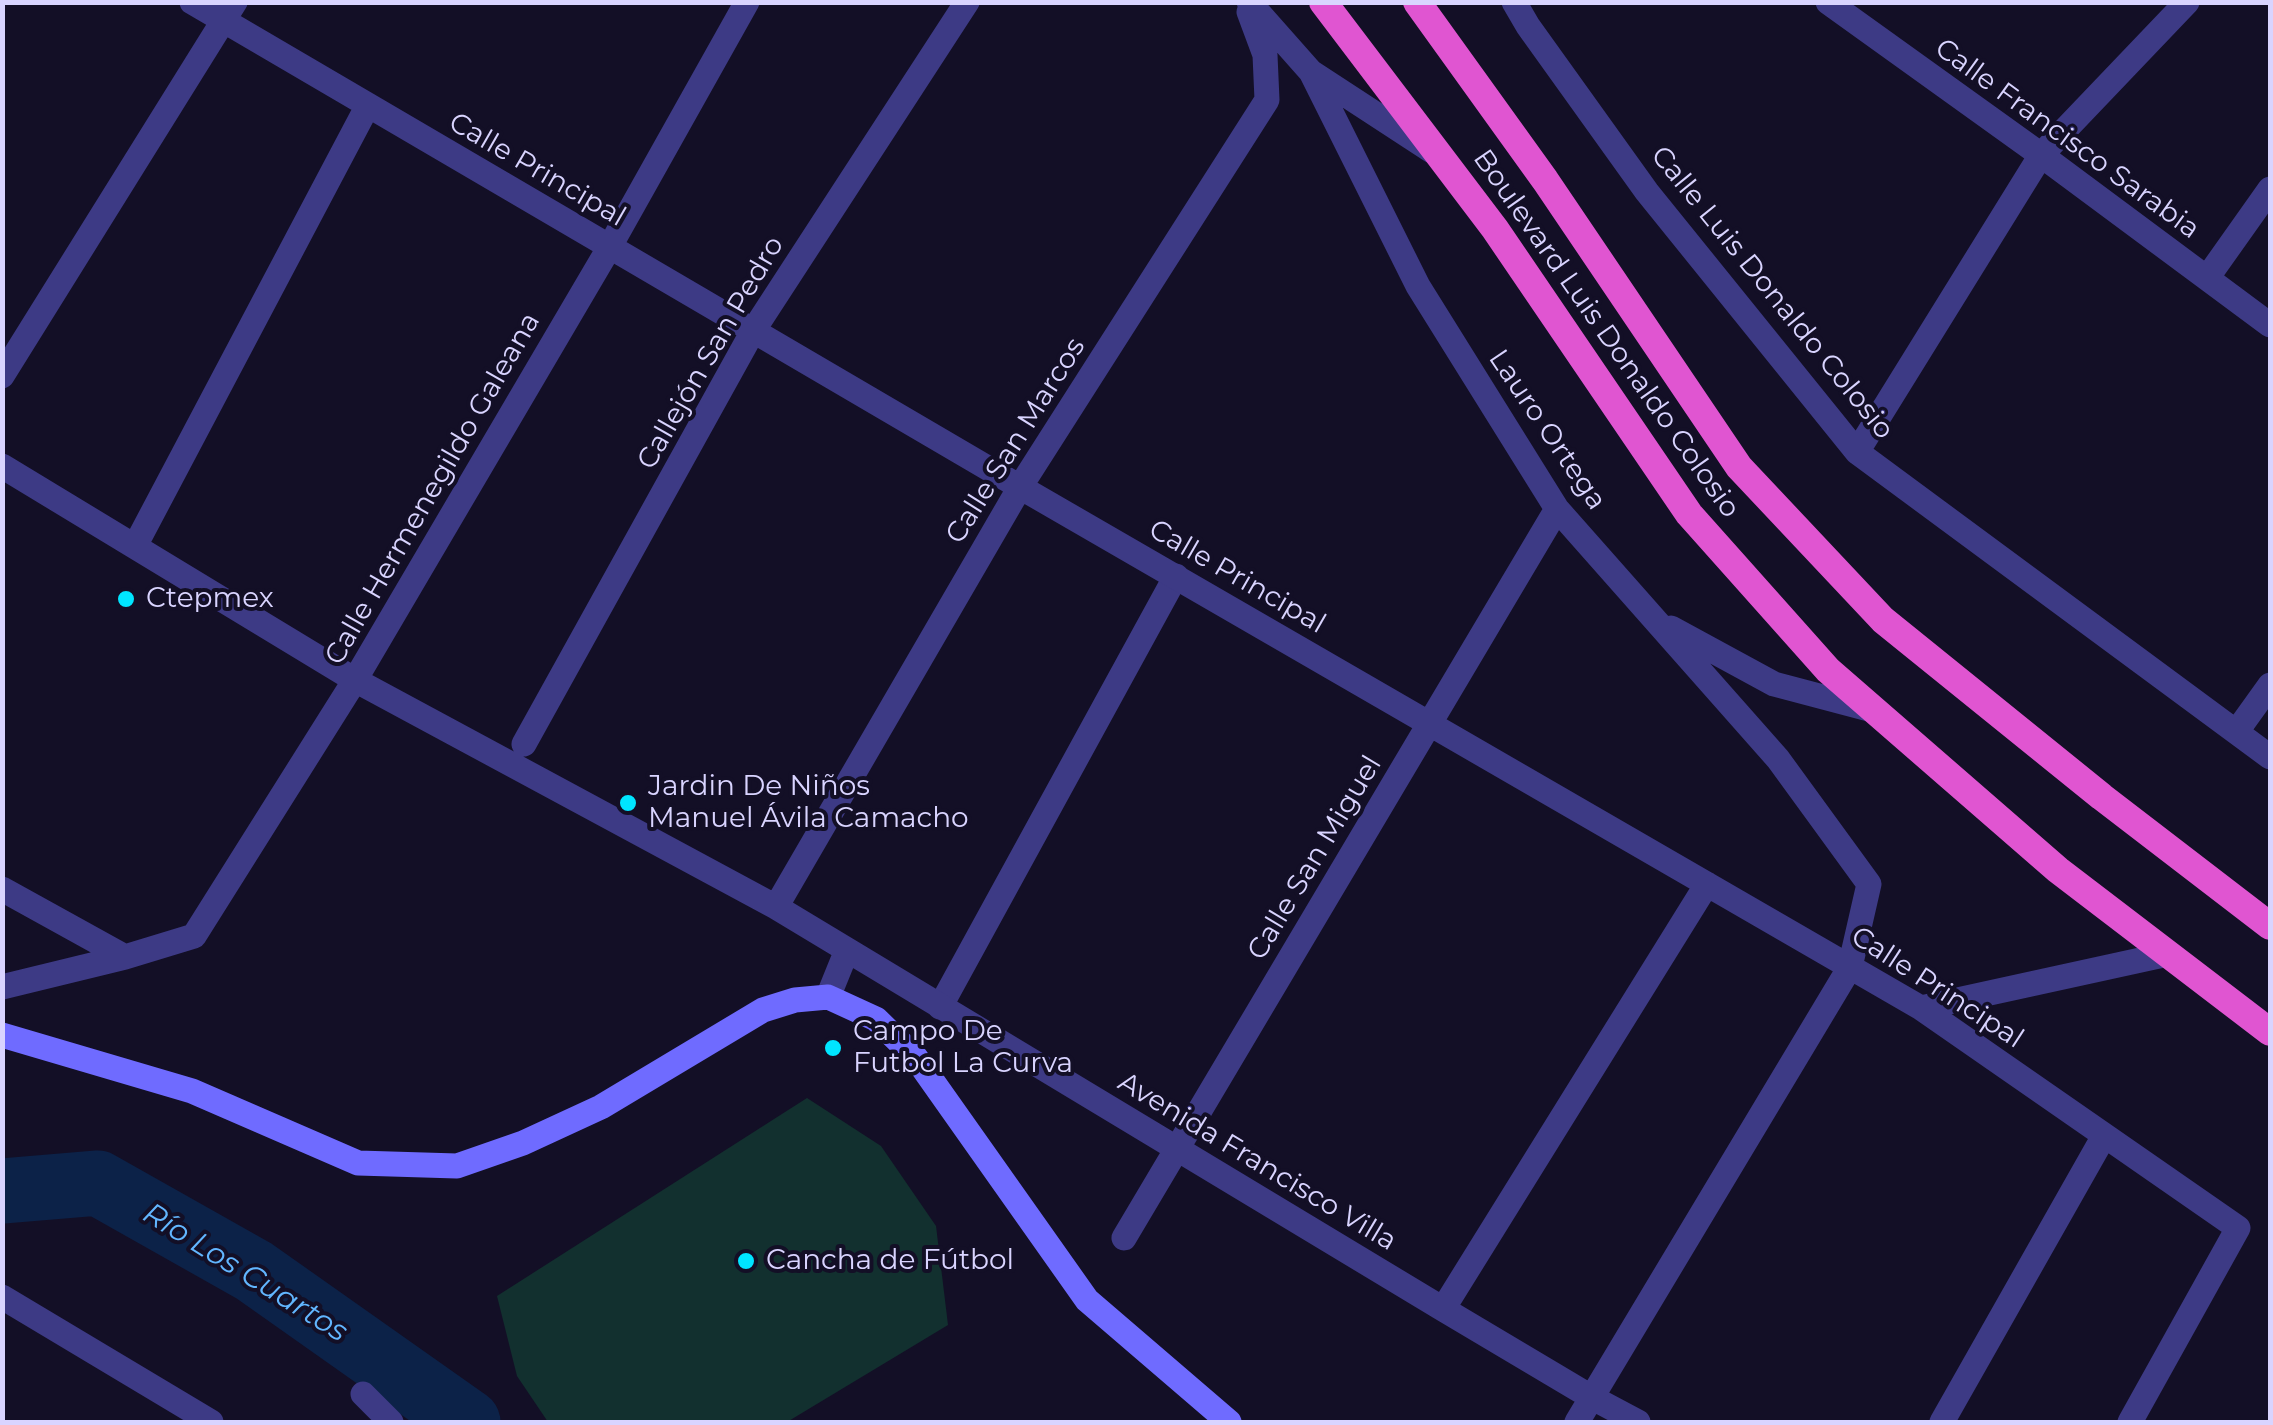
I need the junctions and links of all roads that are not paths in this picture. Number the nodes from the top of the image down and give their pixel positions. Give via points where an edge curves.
1 (192, 2) edge
2 (747, 2) edge
3 (967, 2) edge
4 (1247, 2) edge
5 (1323, 2) edge
6 (1417, 2) edge
7 (1514, 2) edge
8 (1828, 2) edge
9 (2188, 2) edge
10 (229, 12) edge
11 (1311, 72) junction
12 (368, 106) junction
13 (2041, 155) junction
14 (1440, 156) junction
15 (2270, 189) edge
16 (609, 248) junction
17 (2206, 278) junction
18 (2270, 325) edge
19 (753, 331) junction
20 (2, 376) edge
21 (1857, 452) junction
22 (2, 466) edge
23 (1020, 487) junction
24 (1557, 509) junction
25 (135, 546) junction
26 (1176, 576) junction
27 (1654, 618) junction
28 (355, 680) junction
29 (2270, 685) edge
30 (1876, 711) junction
31 (1430, 724) junction
32 (2236, 731) junction
33 (524, 744) dead end
34 (2270, 757) edge
35 (1707, 884) junction
36 (2, 889) edge
37 (776, 907) junction
38 (2270, 926) edge
39 (847, 950) junction
40 (2168, 954) junction
41 (125, 958) junction
42 (1850, 967) junction
43 (2, 987) edge
44 (828, 997) junction
45 (940, 1007) junction
46 (1921, 1008) junction
47 (2270, 1032) edge
48 (2, 1035) edge
49 (2104, 1136) junction
50 (1177, 1149) junction
51 (1124, 1238) dead end
52 (2, 1296) edge
53 (1443, 1309) junction
54 (363, 1394) dead end
55 (1591, 1397) junction
56 (210, 1422) edge
57 (391, 1422) edge
58 (1229, 1422) edge
59 (1577, 1422) edge
60 (1638, 1422) edge
61 (1942, 1422) edge
62 (2130, 1422) edge

1 - 10 street, Calle Principal
2 - 16 street, Calle Hermenegildo Galeana
3 - 19 street, Callejón San Pedro
4 - 11 street, Lauro Ortega
4 - 23 street, Calle San Marcos via 1265,55 1267,100
5 - 14 highway, Boulevard Luis Donaldo Colosio
6 - 38 highway, Boulevard Luis Donaldo Colosio via 1739,466 1882,620
7 - 21 street, Calle Luis Donaldo Colosio via 1647,192
8 - 13 street, Calle Francisco Sarabia
9 - 13 street
10 - 12 street, Calle Principal
10 - 20 street
11 - 14 street
11 - 24 street, Lauro Ortega via 1418,286
12 - 16 street, Calle Principal
12 - 25 street
13 - 17 street, Calle Francisco Sarabia
13 - 21 street
14 - 30 highway, Boulevard Luis Donaldo Colosio via 1689,514 1828,670
15 - 17 street
16 - 19 street, Calle Principal
16 - 28 street, Calle Hermenegildo Galeana
17 - 18 street, Calle Francisco Sarabia
19 - 23 street, Calle Principal
19 - 33 street, Callejón San Pedro
21 - 32 street, Calle Luis Donaldo Colosio
22 - 25 street, Avenida Francisco Villa
23 - 26 street, Calle Principal
23 - 37 street, Calle San Marcos
24 - 27 street, Lauro Ortega
24 - 31 street, Calle San Miguel
25 - 28 street, Avenida Francisco Villa
26 - 31 street, Calle Principal
26 - 45 street
27 - 30 street via 1774,684
27 - 42 street, Lauro Ortega via 1778,759 1869,884
28 - 37 street, Avenida Francisco Villa
28 - 41 street, Calle Hermenegildo Galeana via 194,936
29 - 32 street
30 - 40 highway, Boulevard Luis Donaldo Colosio via 2058,870
31 - 35 street, Calle Principal
31 - 50 street, Calle San Miguel
32 - 34 street, Calle Luis Donaldo Colosio
35 - 42 street, Calle Principal
35 - 53 street
36 - 41 street
37 - 39 street, Avenida Francisco Villa
39 - 44 street
39 - 45 street, Avenida Francisco Villa
40 - 46 street
40 - 47 highway, Boulevard Luis Donaldo Colosio
41 - 43 street, Calle Hermenegildo Galeana
42 - 46 street, Calle Principal
42 - 55 street, Lauro Ortega
44 - 48 main road via 763,1010 601,1107 457,1166 358,1163 192,1092
44 - 58 main road via 876,1019 916,1058 1087,1300
45 - 50 street, Avenida Francisco Villa
46 - 49 street, Calle Principal
49 - 61 street
49 - 62 street, Calle Principal via 2238,1228
50 - 51 street, Calle San Miguel
50 - 53 street, Avenida Francisco Villa
52 - 56 street
53 - 55 street, Avenida Francisco Villa
54 - 57 street
55 - 59 street, Lauro Ortega
55 - 60 street, Avenida Francisco Villa

